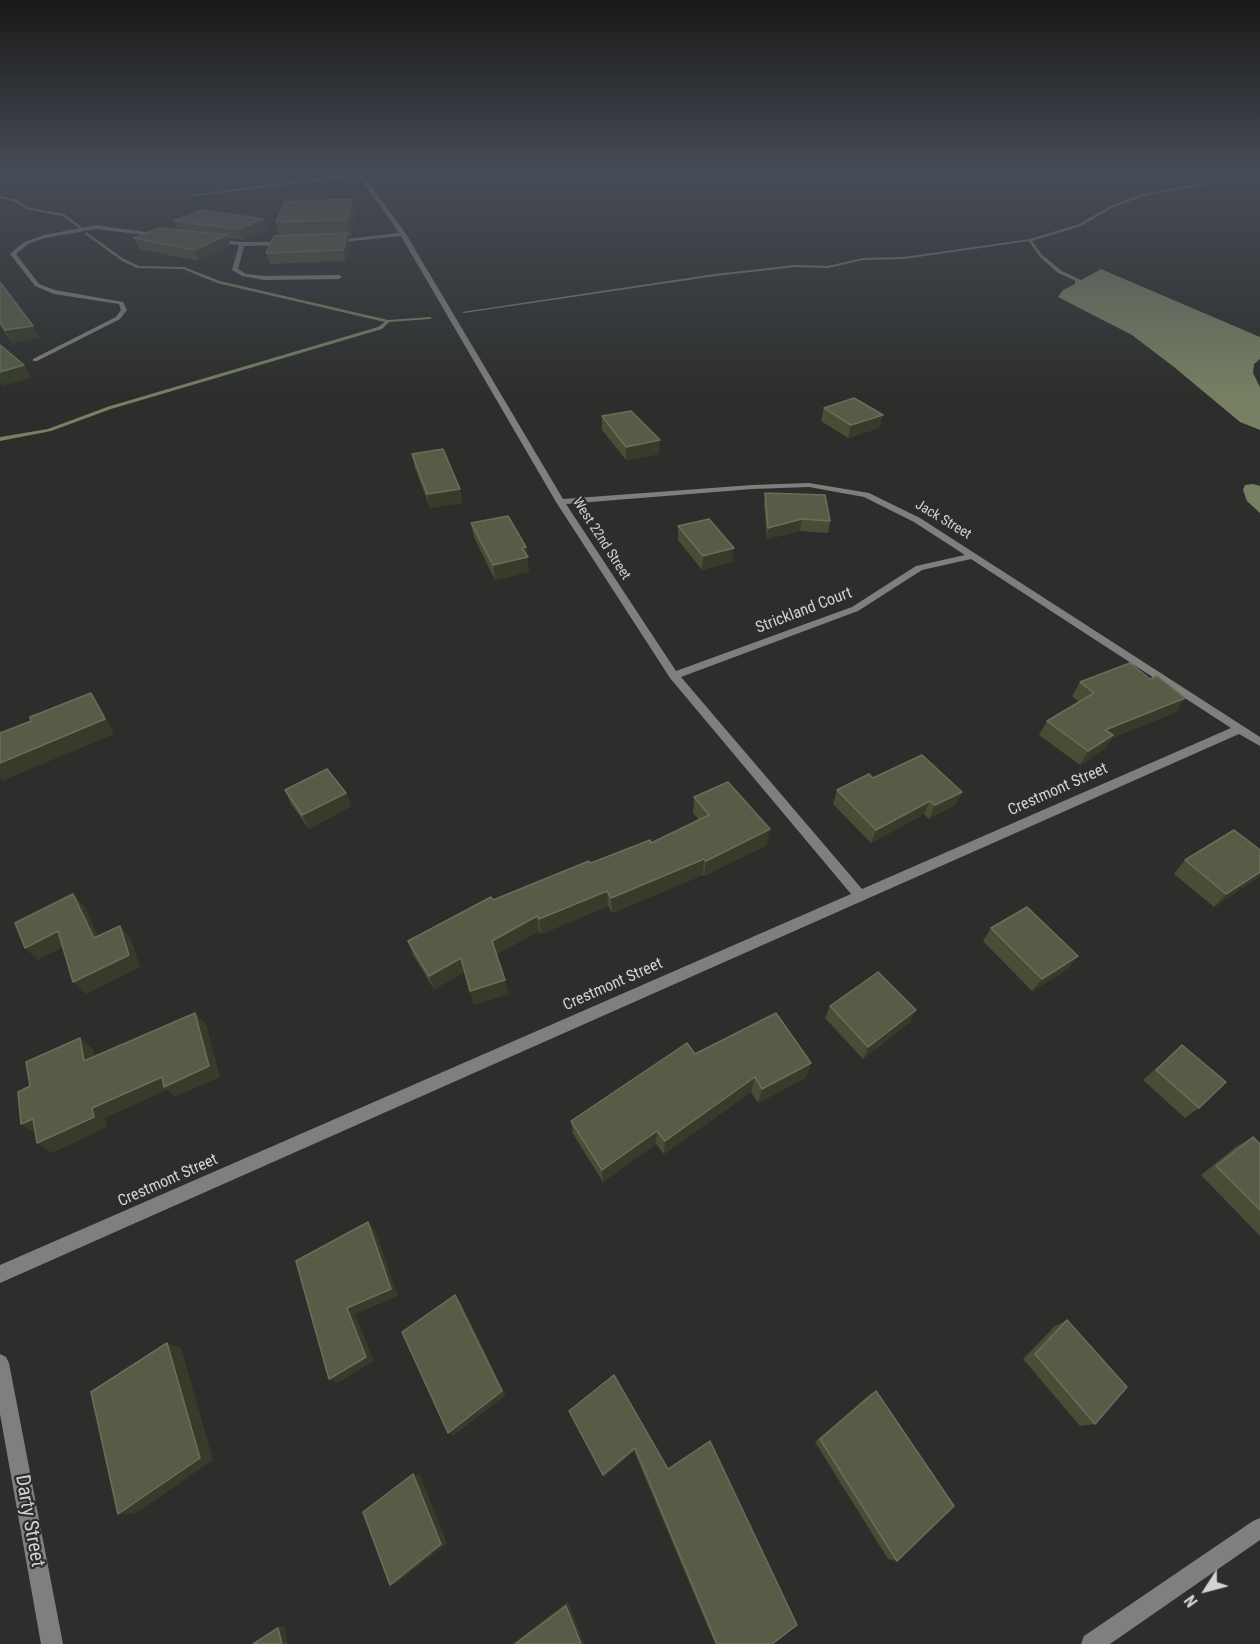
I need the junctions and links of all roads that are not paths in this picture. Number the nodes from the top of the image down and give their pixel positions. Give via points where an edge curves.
1 (20, 248) edge
2 (241, 248) edge
3 (411, 248) edge
4 (339, 277) dead end
5 (35, 360) dead end
6 (560, 502) junction
7 (973, 555) junction
8 (674, 676) junction
9 (1240, 729) junction
10 (1260, 742) edge
11 (860, 896) junction
12 (0, 1274) edge
13 (0, 1363) edge
14 (1260, 1528) edge
15 (52, 1644) edge
16 (1092, 1644) edge

1 - 5 street via 13,254 37,285 54,292 121,303 124,310 118,318
2 - 4 street via 235,270 244,275
3 - 6 street, West 22nd Street
6 - 7 street, Jack Street via 809,485 866,495 917,520
6 - 8 street, West 22nd Street
7 - 8 street, Strickland Court via 920,568 855,609
7 - 9 street, Jack Street
8 - 11 street, West 22nd Street
9 - 10 street, Jack Street
9 - 11 street, Crestmont Street
11 - 12 street, Crestmont Street
13 - 15 street, Darty Street
14 - 16 street

